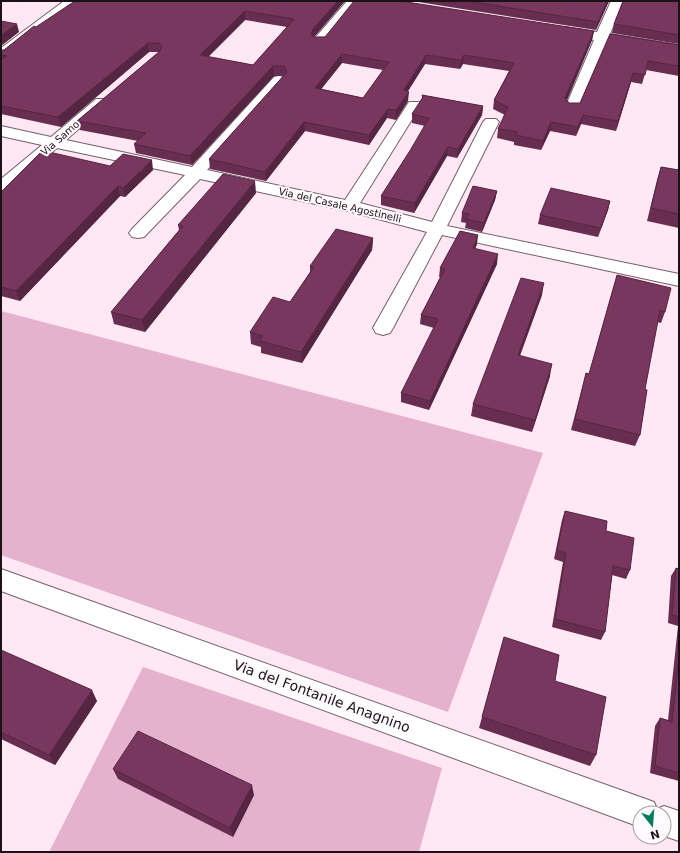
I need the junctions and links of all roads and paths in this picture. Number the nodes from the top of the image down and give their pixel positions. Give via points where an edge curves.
1 (72, 1) edge
2 (354, 1) edge
3 (617, 1) edge
4 (555, 29) edge
5 (602, 37) junction
6 (319, 42) edge
7 (679, 49) edge
8 (1, 54) edge
9 (278, 80) edge
10 (113, 91) edge
11 (414, 105) dead end
12 (572, 108) edge
13 (491, 122) dead end
14 (1, 131) edge
15 (54, 142) junction
16 (196, 173) junction
17 (1, 188) edge
18 (350, 206) junction
19 (437, 229) junction
20 (138, 233) dead end
21 (679, 280) edge
22 (383, 328) dead end
23 (1, 580) edge
24 (632, 809) edge

1 - 8 street
2 - 6 street
3 - 5 street
4 - 5 street
5 - 7 street
5 - 12 street
9 - 16 street
10 - 15 street, Via Samo
11 - 18 street
13 - 19 street
14 - 15 street, Via del Casale Agostinelli
15 - 16 street, Via del Casale Agostinelli
15 - 17 street, Via Samo
16 - 18 street, Via del Casale Agostinelli
16 - 20 street
18 - 19 street, Via del Casale Agostinelli
19 - 21 street, Via del Casale Agostinelli
19 - 22 street
23 - 24 street, Via del Fontanile Anagnino

